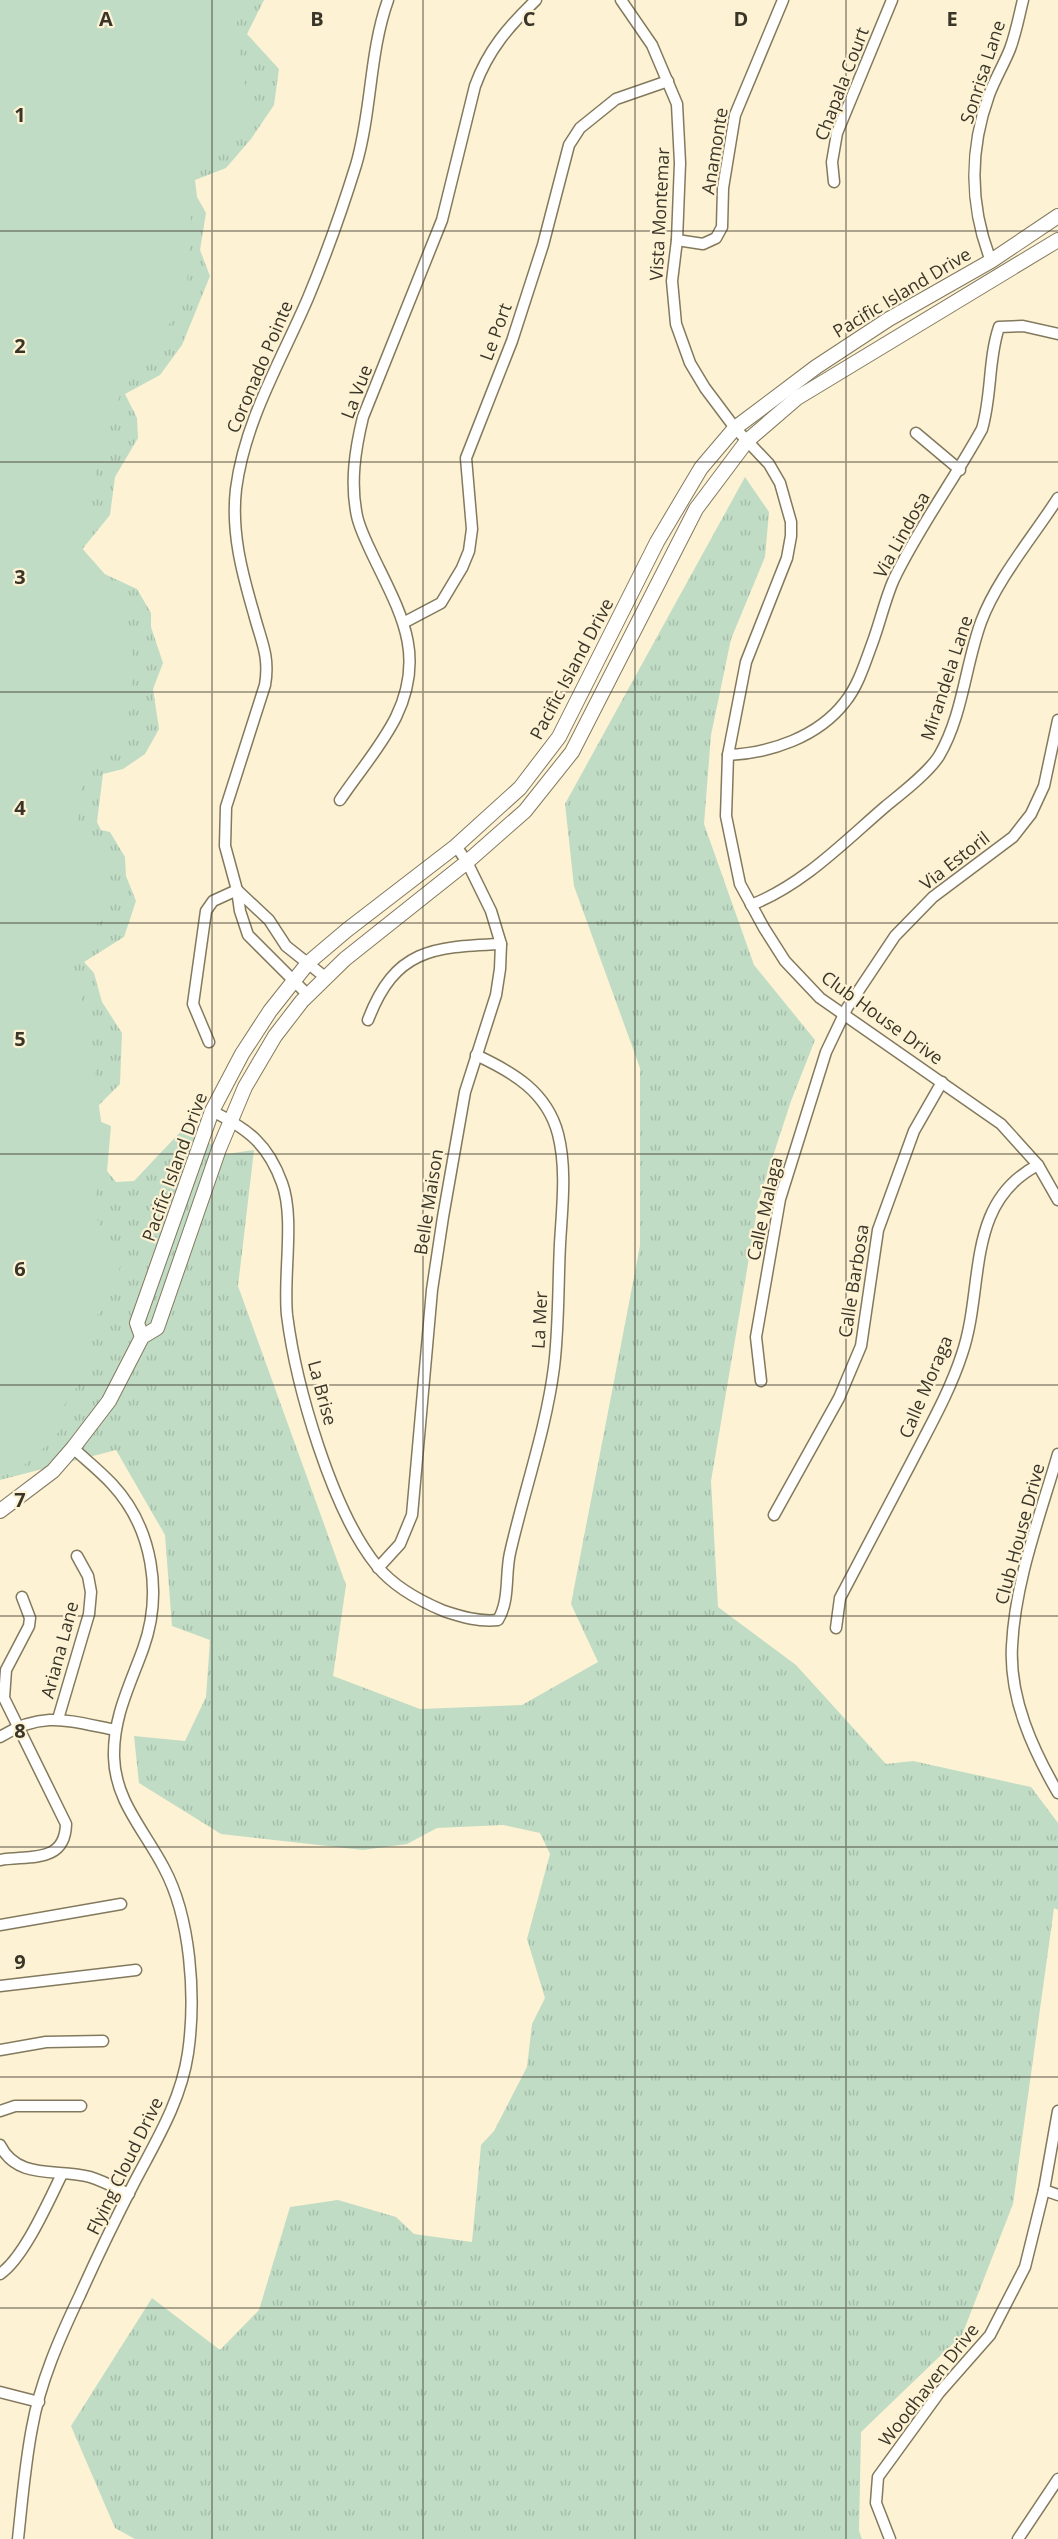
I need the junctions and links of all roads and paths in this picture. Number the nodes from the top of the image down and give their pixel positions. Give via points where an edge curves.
1 (388, 0) edge
2 (536, 0) edge
3 (621, 0) edge
4 (783, 0) edge
5 (892, 0) edge
6 (1023, 0) edge
7 (668, 81) junction
8 (834, 182) dead end
9 (1058, 216) edge
10 (677, 240) junction
11 (1058, 240) edge
12 (1026, 259) junction
13 (991, 261) junction
14 (977, 291) junction
15 (1058, 334) edge
16 (735, 428) junction
17 (915, 433) dead end
18 (747, 441) junction
19 (960, 470) junction
20 (1058, 498) edge
21 (405, 622) junction
22 (1058, 720) edge
23 (728, 755) junction
24 (340, 800) dead end
25 (456, 846) junction
26 (467, 862) junction
27 (237, 890) junction
28 (751, 905) junction
29 (501, 944) junction
30 (308, 963) junction
31 (325, 977) junction
32 (294, 981) junction
33 (308, 995) junction
34 (845, 1016) junction
35 (368, 1020) dead end
36 (209, 1042) dead end
37 (476, 1055) junction
38 (942, 1082) junction
39 (212, 1111) junction
40 (231, 1120) junction
41 (1038, 1165) junction
42 (1058, 1200) edge
43 (141, 1337) junction
44 (761, 1381) dead end
45 (73, 1448) junction
46 (1058, 1455) edge
47 (0, 1511) edge
48 (774, 1515) dead end
49 (77, 1556) dead end
50 (378, 1568) junction
51 (22, 1597) dead end
52 (498, 1620) joint
53 (836, 1628) dead end
54 (58, 1719) junction
55 (19, 1725) junction
56 (115, 1730) junction
57 (0, 1737) edge
58 (1058, 1793) edge
59 (0, 1860) edge
60 (121, 1904) dead end
61 (0, 1925) edge
62 (136, 1970) dead end
63 (0, 1986) edge
64 (103, 2041) dead end
65 (0, 2050) edge
66 (81, 2106) dead end
67 (0, 2111) edge
68 (1058, 2111) edge
69 (0, 2145) edge
70 (62, 2174) junction
71 (1044, 2190) junction
72 (129, 2194) junction
73 (1058, 2195) edge
74 (0, 2274) edge
75 (0, 2392) edge
76 (39, 2402) junction
77 (1058, 2479) edge
78 (18, 2539) edge
79 (890, 2539) edge
80 (1018, 2539) edge

1 - 27 street, Coronado Pointe via 357,163 309,296 252,421 242,454 234,519 268,666 226,807 225,846
2 - 21 street, La Vue via 503,33 482,66 442,220 363,417 357,441 353,481 357,518
3 - 7 street, Vista Montemar via 652,45
4 - 10 street, Anamonte via 735,115 723,188 722,227 716,238 703,244
5 - 8 street, Chapala Court via 837,134 832,162
6 - 13 street, Sonrisa Lane via 1011,47 989,96 976,151 973,187 978,224
7 - 10 street, Vista Montemar via 680,135
7 - 21 street, Le Port via 616,99 580,128 569,145 512,341 466,458 472,529 462,568 441,603
9 - 13 main road, Pacific Island Drive
10 - 16 street, Vista Montemar via 672,281 676,324 690,363
11 - 12 main road, Pacific Island Drive
12 - 13 main road
12 - 14 main road, Pacific Island Drive
13 - 14 main road
13 - 16 main road, Pacific Island Drive via 816,366
14 - 18 main road, Pacific Island Drive via 797,398
15 - 19 street, Via Lindosa via 1023,326 999,327 992,347 982,429
16 - 18 street, Club House Drive
16 - 25 main road, Pacific Island Drive via 701,468 657,542 559,737 520,788
17 - 19 street
18 - 23 street, Club House Drive via 769,464 780,483 791,536 787,558 746,662
18 - 26 main road, Pacific Island Drive via 696,509 572,752 525,811
19 - 23 street, Via Lindosa via 894,580 872,644 846,701 814,730 793,741 754,754
20 - 28 street, Mirandela Lane via 982,619 954,722 937,759 810,870 769,898
21 - 24 street, La Vue via 410,649 407,679 396,717
22 - 34 street, Via Estoril via 1044,786 1031,814 1012,837 933,897 895,936
23 - 28 street, Club House Drive via 726,816 740,884
25 - 26 street, Belle Maison
25 - 30 main road, Pacific Island Drive
26 - 29 street, Belle Maison via 491,911
26 - 31 main road, Pacific Island Drive
27 - 30 street via 268,920 286,945
27 - 32 street, Coronado Pointe via 248,935
27 - 36 street via 213,901 206,911 193,1004
28 - 34 street, Club House Drive via 785,962 820,998
29 - 35 street via 462,945 414,958 392,974 377,996
29 - 37 street, Belle Maison via 496,995
30 - 31 street
30 - 32 main road, Pacific Island Drive
31 - 33 main road, Pacific Island Drive
32 - 33 street, Coronado Pointe
32 - 39 main road, Pacific Island Drive via 242,1054
33 - 40 main road, Pacific Island Drive via 275,1036
34 - 38 street, Club House Drive
34 - 44 street, Calle Malaga via 826,1052 780,1199 756,1337
37 - 50 street, Belle Maison via 460,1115 432,1290 416,1495 400,1544
37 - 52 street, La Mer via 522,1078 542,1102 558,1134 563,1186 554,1366 509,1556 503,1610
38 - 41 street, Club House Drive via 1001,1124
38 - 48 street, Calle Barbosa via 914,1131 878,1230 861,1346 840,1398
39 - 40 street, La Brise
39 - 43 main road, Pacific Island Drive via 137,1323
40 - 43 main road, Pacific Island Drive via 157,1328
40 - 50 street, La Brise via 258,1139 283,1186 287,1215 287,1315 300,1380 343,1509 357,1539
41 - 42 street, Club House Drive
41 - 53 street, Calle Moraga via 1017,1178 992,1209 983,1233 962,1354 935,1416 840,1598
43 - 45 main road, Pacific Island Drive via 109,1401
45 - 47 main road, Pacific Island Drive via 53,1471
45 - 56 street, Flying Cloud Drive via 113,1485 128,1506 142,1531 150,1558 152,1608 148,1636
46 - 58 street, Club House Drive via 1017,1599 1012,1648 1026,1726
49 - 54 street, Ariana Lane via 88,1576 91,1592
50 - 52 street, La Brise via 400,1588 430,1605 467,1618
51 - 55 street via 29,1626 4,1681 4,1698
54 - 55 street
54 - 56 street
55 - 57 street
55 - 59 street via 66,1824 66,1835 53,1853
56 - 72 street, Flying Cloud Drive via 117,1781 126,1806 175,1893 191,1974 188,2053 180,2088 169,2118
60 - 61 street
62 - 63 street
64 - 65 street via 46,2042
66 - 67 street via 15,2106
68 - 71 street, Woodhaven Drive
69 - 70 street via 16,2164 32,2171
70 - 72 street via 89,2176
70 - 74 street via 14,2260
71 - 73 street
71 - 79 street, Woodhaven Drive via 1025,2267 990,2335 939,2393 878,2477 876,2503
72 - 76 street, Flying Cloud Drive via 54,2354
75 - 76 street
76 - 78 street, Flying Cloud Drive via 32,2426
77 - 80 street

